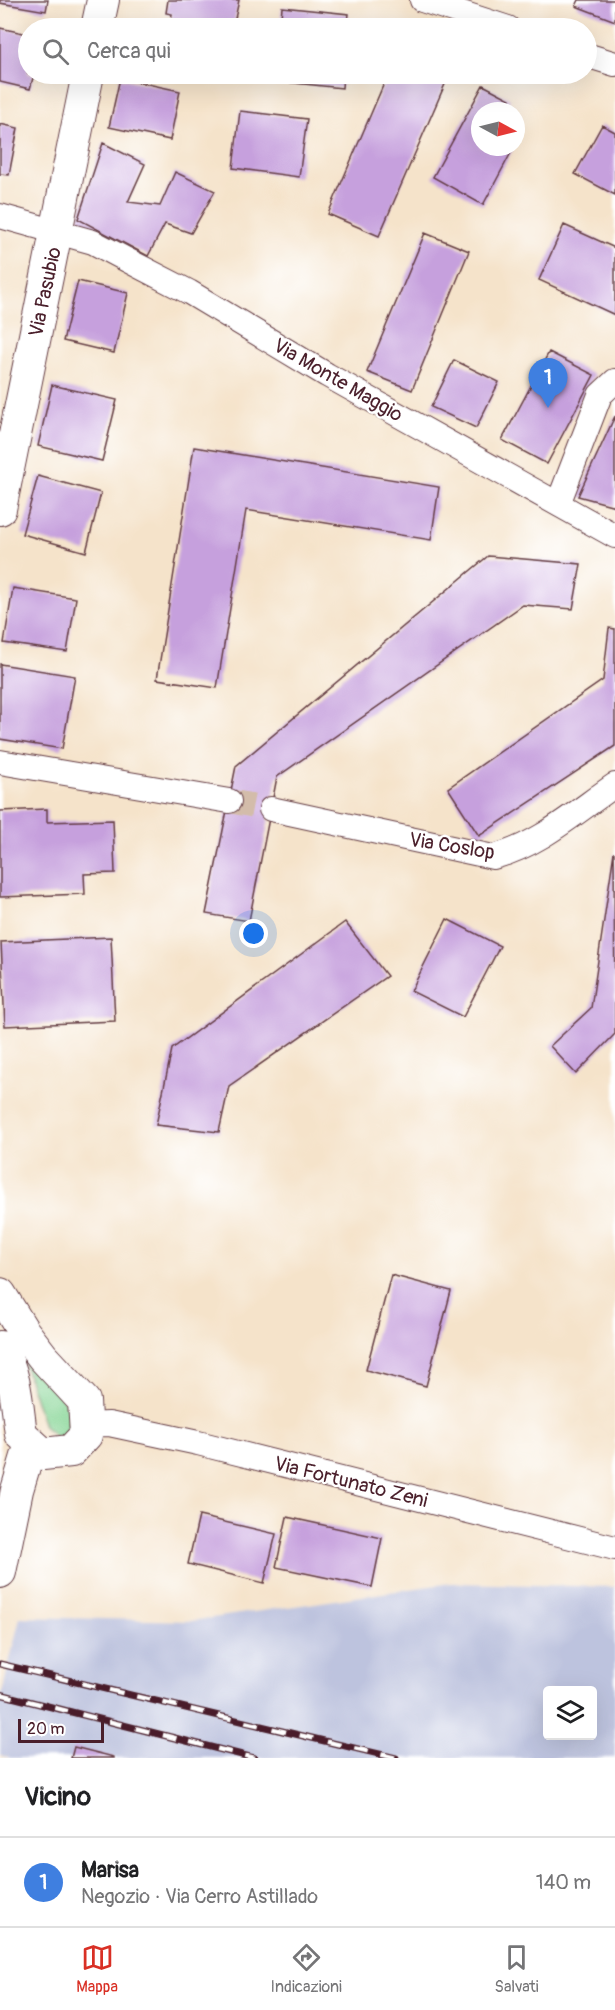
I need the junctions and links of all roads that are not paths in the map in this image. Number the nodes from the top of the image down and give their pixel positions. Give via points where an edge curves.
1 (103, 0) edge
2 (422, 0) edge
3 (99, 18) edge
4 (477, 18) edge
5 (597, 58) edge
6 (615, 64) edge
7 (86, 84) edge
8 (0, 216) edge
9 (57, 233) junction
10 (615, 381) edge
11 (558, 504) junction
12 (0, 509) edge
13 (615, 536) edge
14 (0, 762) edge
15 (615, 785) edge
16 (229, 801) tunnel mouth
17 (271, 809) tunnel mouth
18 (0, 1294) edge
19 (0, 1347) edge
20 (87, 1425) junction
21 (31, 1443) junction
22 (615, 1548) edge
23 (1, 1566) edge

1 - 3 street
2 - 4 street
5 - 6 street
7 - 9 street, Via Pasubio
8 - 9 street, Via Monte Maggio
9 - 11 street, Via Monte Maggio via 93,242 189,292 327,375
9 - 12 street, Via Pasubio
10 - 11 street via 600,395
11 - 13 street, Via Monte Maggio
14 - 16 street
15 - 17 street, Via Coslop via 531,843 493,857
18 - 20 street via 43,1357 84,1401
19 - 21 street via 15,1387 21,1434
20 - 21 street via 86,1435 71,1451 43,1454
20 - 22 street, Via Fortunato Zeni via 109,1424 198,1443
21 - 23 street

